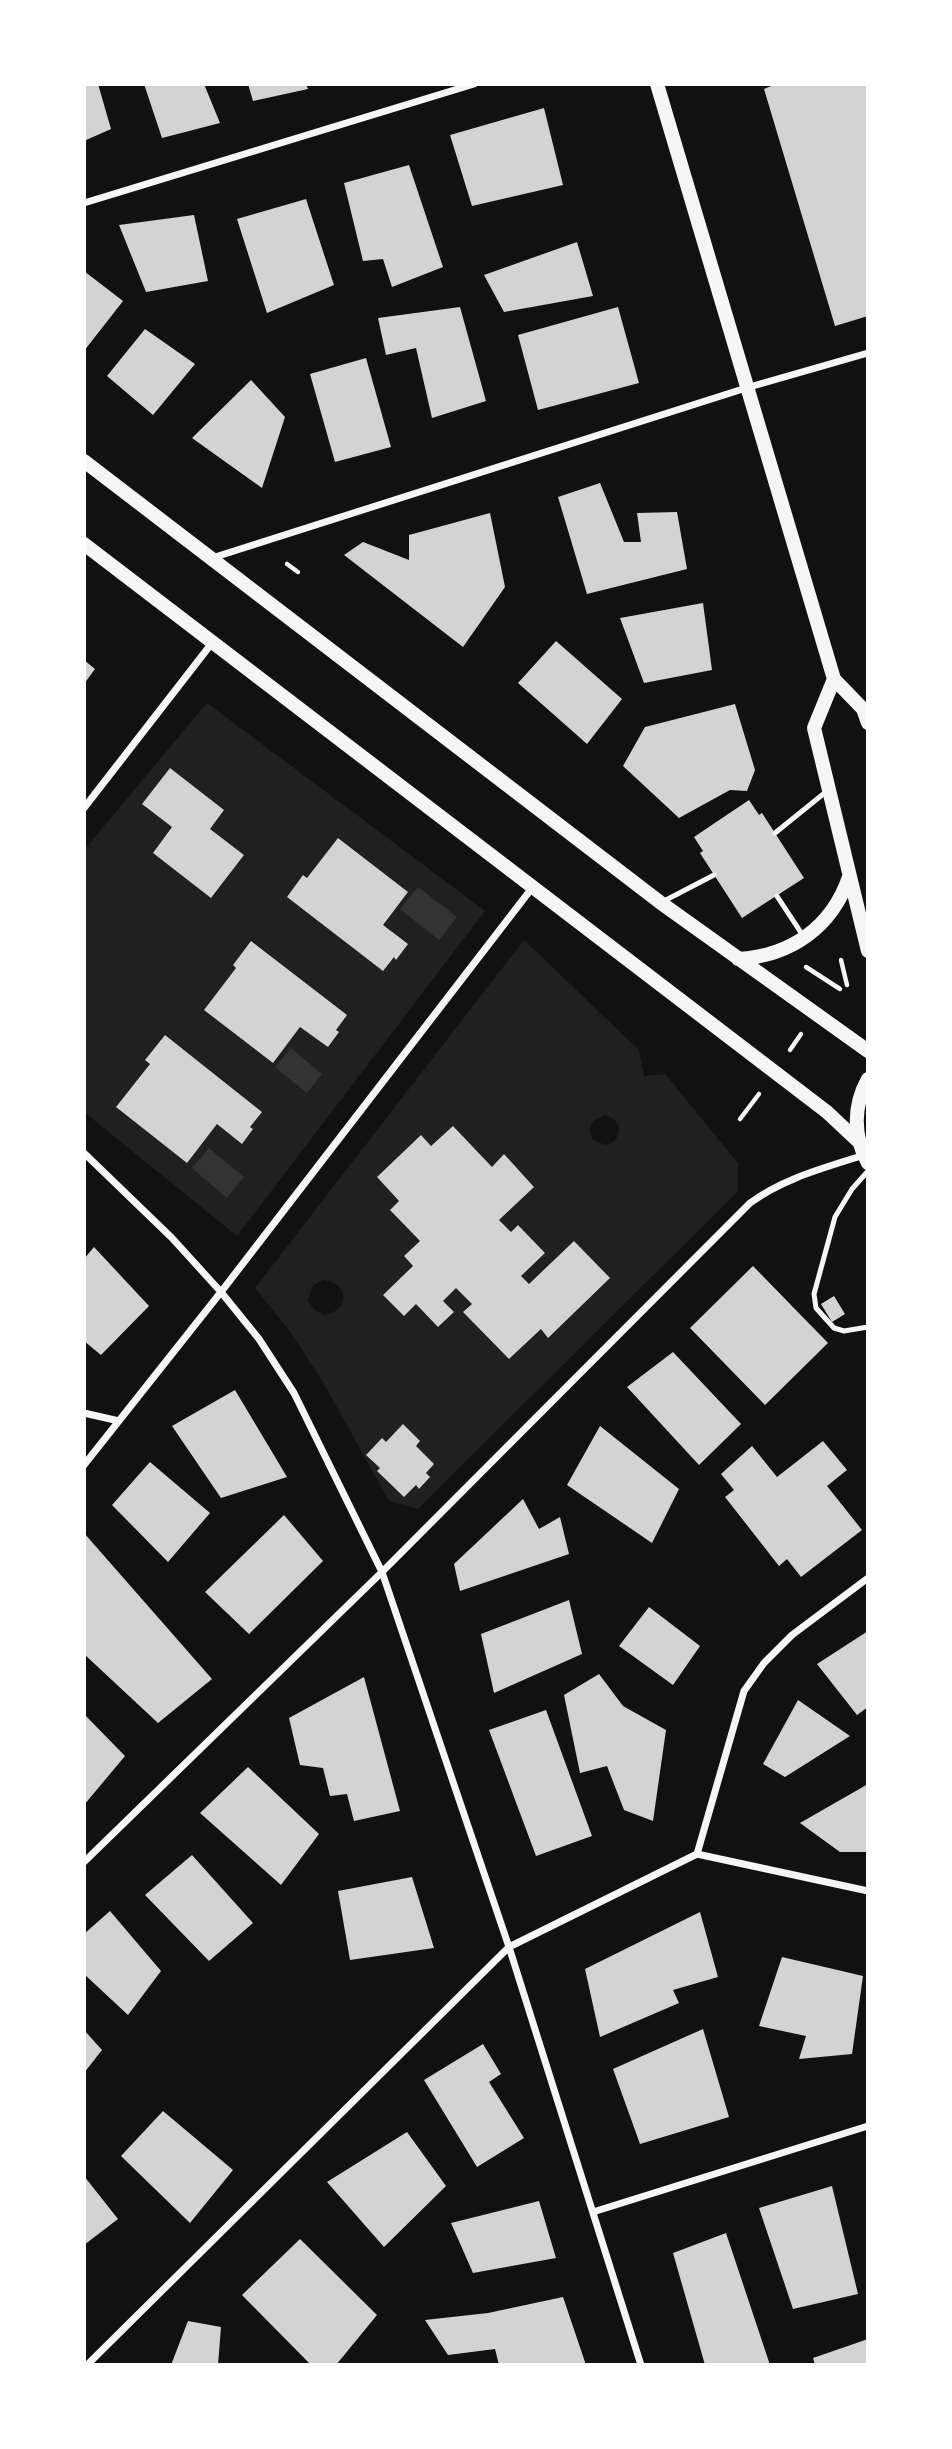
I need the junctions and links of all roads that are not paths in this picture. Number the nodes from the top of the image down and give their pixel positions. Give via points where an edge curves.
1 (474, 84) edge
2 (657, 84) edge
3 (84, 203) edge
4 (868, 353) edge
5 (746, 388) junction
6 (84, 461) edge
7 (84, 544) edge
8 (212, 558) junction
9 (213, 642) junction
10 (834, 679) junction
11 (868, 723) edge
12 (829, 789) junction
13 (84, 808) edge
14 (775, 833) dead end
15 (714, 875) dead end
16 (850, 875) junction
17 (532, 888) junction
18 (777, 896) dead end
19 (661, 903) junction
20 (804, 938) junction
21 (868, 951) edge
22 (738, 958) junction
23 (868, 1051) edge
24 (868, 1079) edge
25 (84, 1153) edge
26 (864, 1153) edge
27 (868, 1171) edge
28 (222, 1292) junction
29 (868, 1326) edge
30 (84, 1413) edge
31 (119, 1421) junction
32 (84, 1465) edge
33 (382, 1572) junction
34 (868, 1578) edge
35 (696, 1854) junction
36 (84, 1862) edge
37 (868, 1891) edge
38 (509, 1947) junction
39 (868, 2126) edge
40 (593, 2212) junction
41 (87, 2365) edge
42 (641, 2365) edge

1 - 3 street
2 - 5 main road
4 - 5 street
5 - 8 street
5 - 10 main road
6 - 8 main road
7 - 9 main road
8 - 19 main road
9 - 13 street
9 - 17 main road
10 - 11 main road via 863,709
10 - 12 main road via 814,728
12 - 14 lane
12 - 16 main road
15 - 19 lane
16 - 20 main road via 831,914
16 - 21 main road
17 - 26 main road via 827,1112
17 - 28 street
18 - 20 lane
19 - 22 main road
20 - 22 main road via 761,957
22 - 23 main road
24 - 26 main road via 856,1113
25 - 28 street
26 - 33 street via 770,1189 750,1203
27 - 29 lane via 835,1217 814,1294 816,1308 834,1328 844,1331
28 - 31 street
28 - 33 street via 293,1393
30 - 31 street
31 - 32 street
33 - 36 street
33 - 38 street
34 - 35 street via 793,1635 764,1662 744,1692
35 - 37 street
35 - 38 street
38 - 40 street
38 - 41 street
39 - 40 street
40 - 42 street

